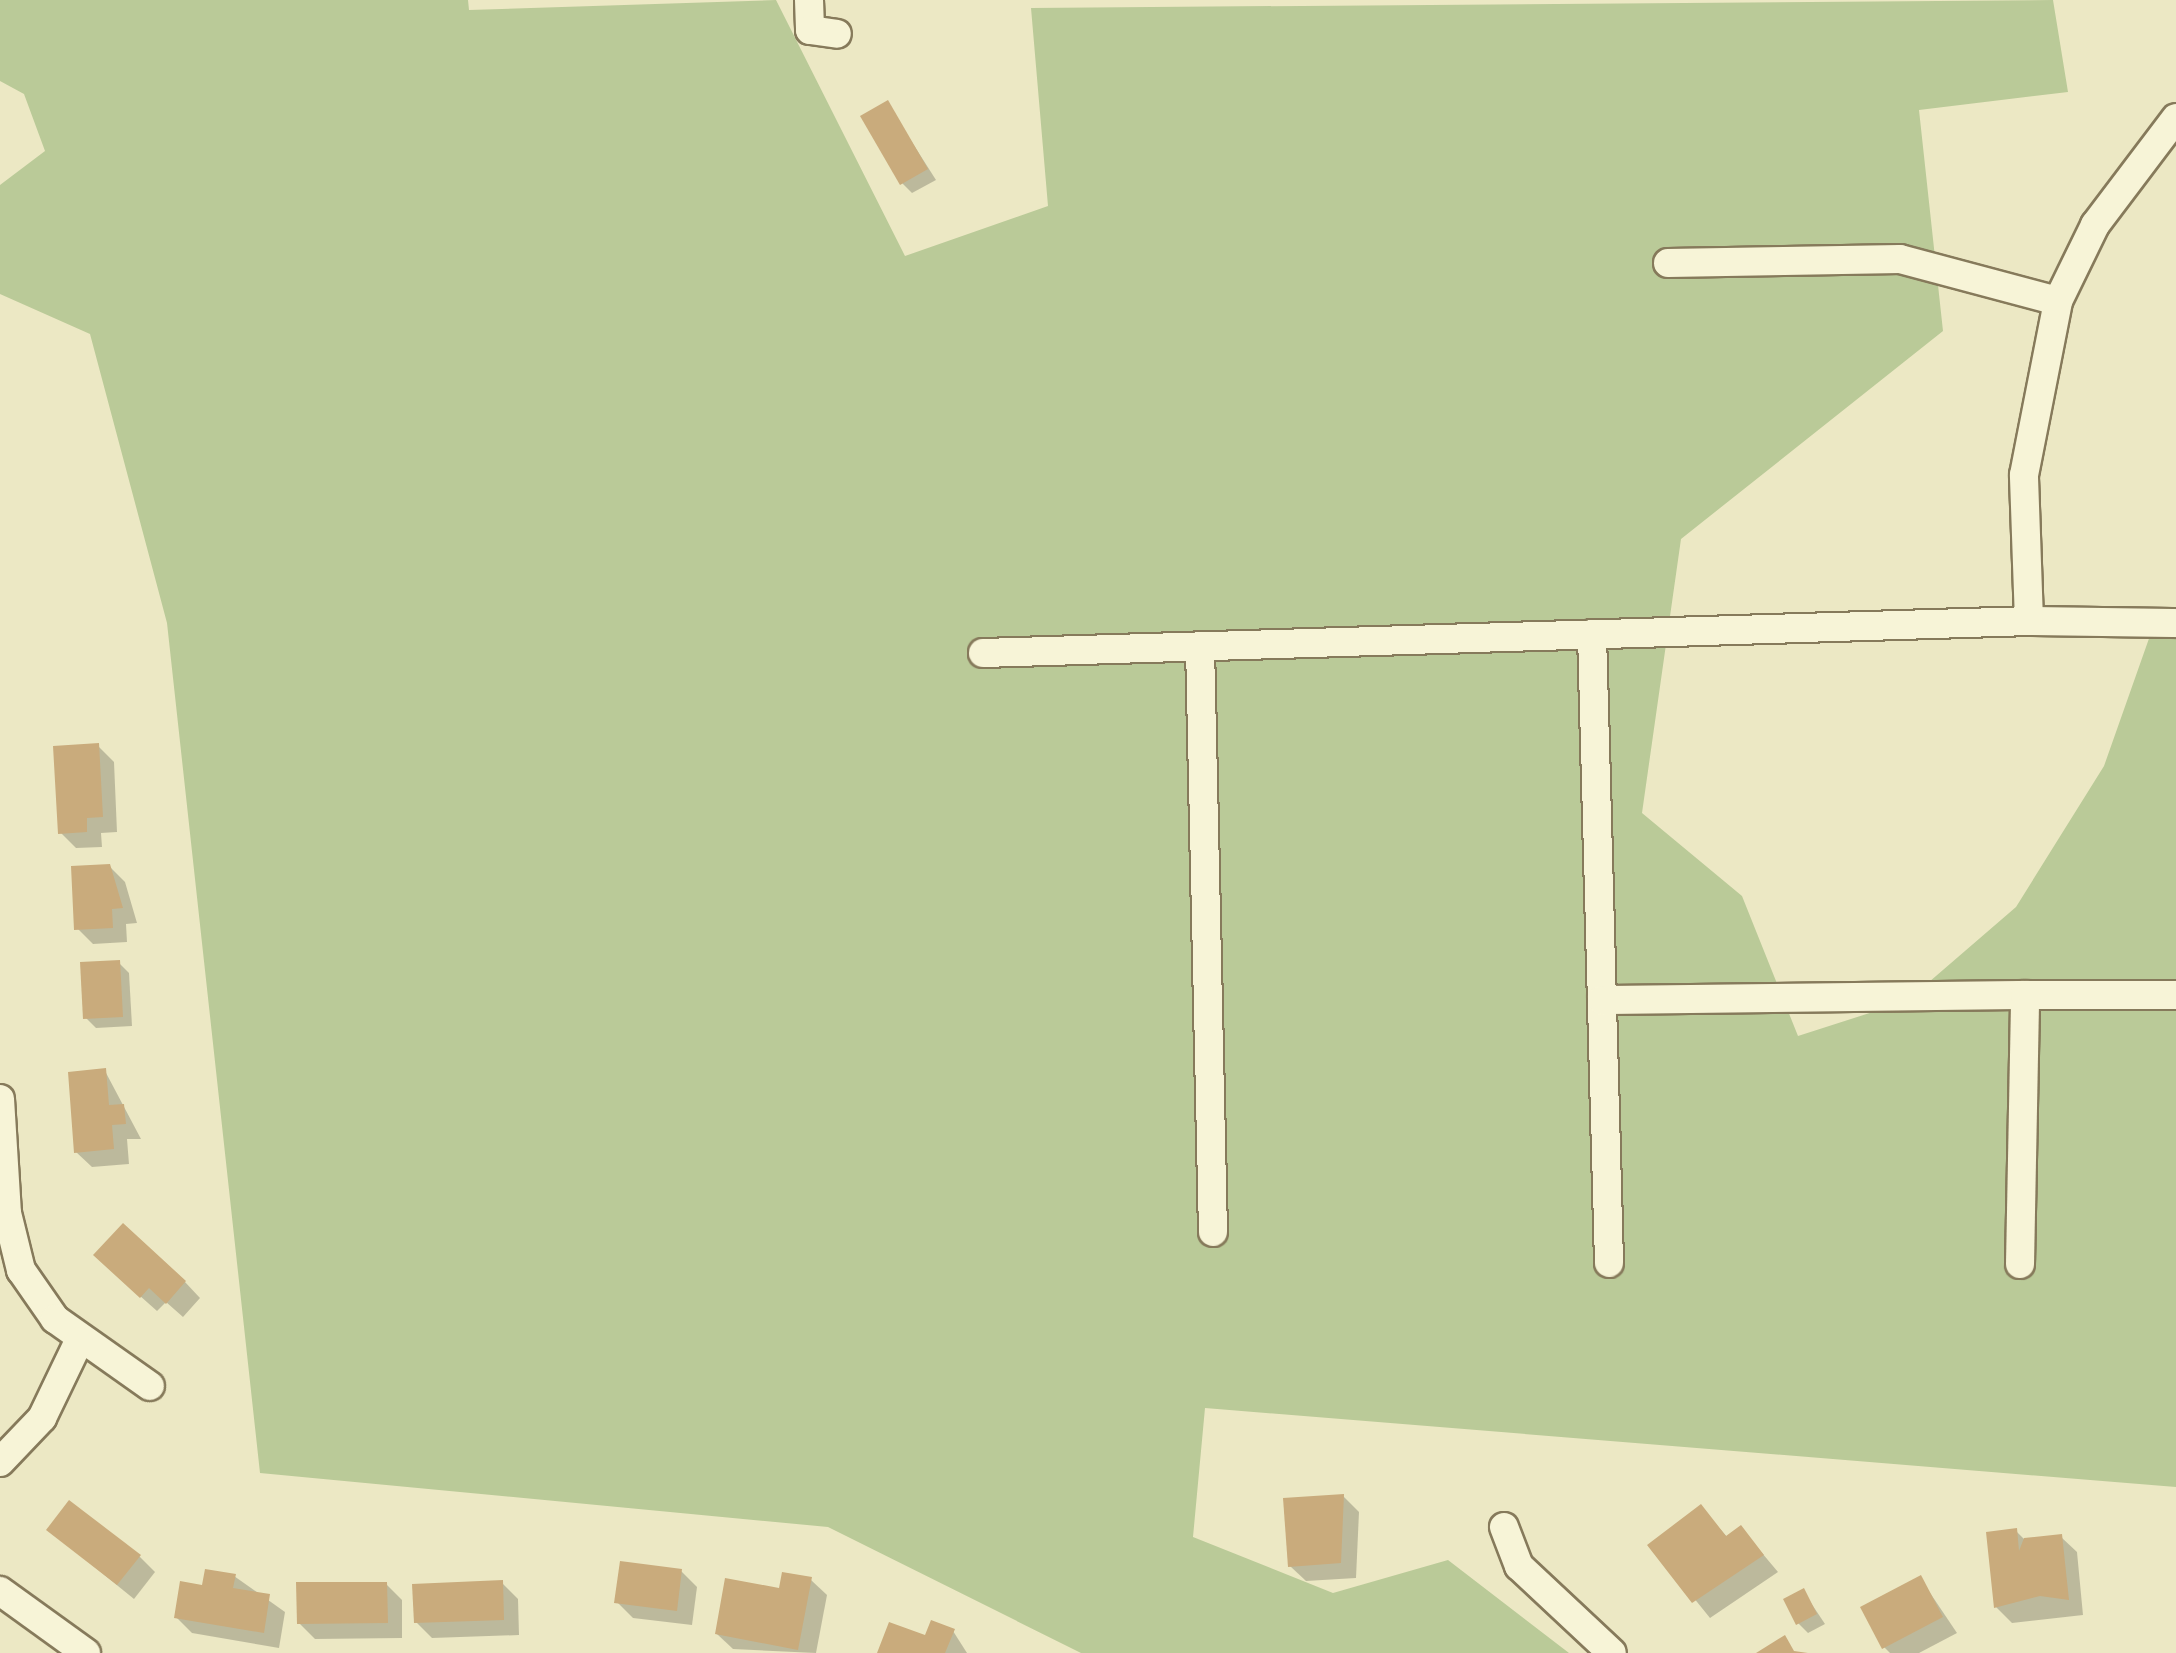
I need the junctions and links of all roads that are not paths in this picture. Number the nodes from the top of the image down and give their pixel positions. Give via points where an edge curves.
1 (809, 0) edge
2 (838, 34) dead end
3 (2176, 118) edge
4 (1668, 263) dead end
5 (2058, 301) junction
6 (2029, 621) junction
7 (2176, 623) edge
8 (1592, 634) junction
9 (1200, 646) junction
10 (982, 652) dead end
11 (2025, 995) junction
12 (2176, 996) edge
13 (1602, 1000) junction
14 (0, 1099) edge
15 (1213, 1232) dead end
16 (1608, 1263) dead end
17 (2020, 1264) dead end
18 (79, 1340) junction
19 (150, 1386) dead end
20 (0, 1462) edge
21 (1504, 1527) dead end
22 (0, 1591) edge
23 (86, 1653) edge
24 (1612, 1653) edge

1 - 2 street via 810,30
3 - 5 street via 2094,225
4 - 5 street via 1900,259
5 - 6 street via 2024,475
6 - 7 street
6 - 8 street
8 - 9 street
8 - 13 street
9 - 10 street
9 - 15 street
11 - 12 street
11 - 13 street
11 - 17 street
13 - 16 street
14 - 18 street via 7,1212 21,1270
18 - 19 street
18 - 20 street via 42,1418
21 - 24 street via 1519,1566
22 - 23 street

